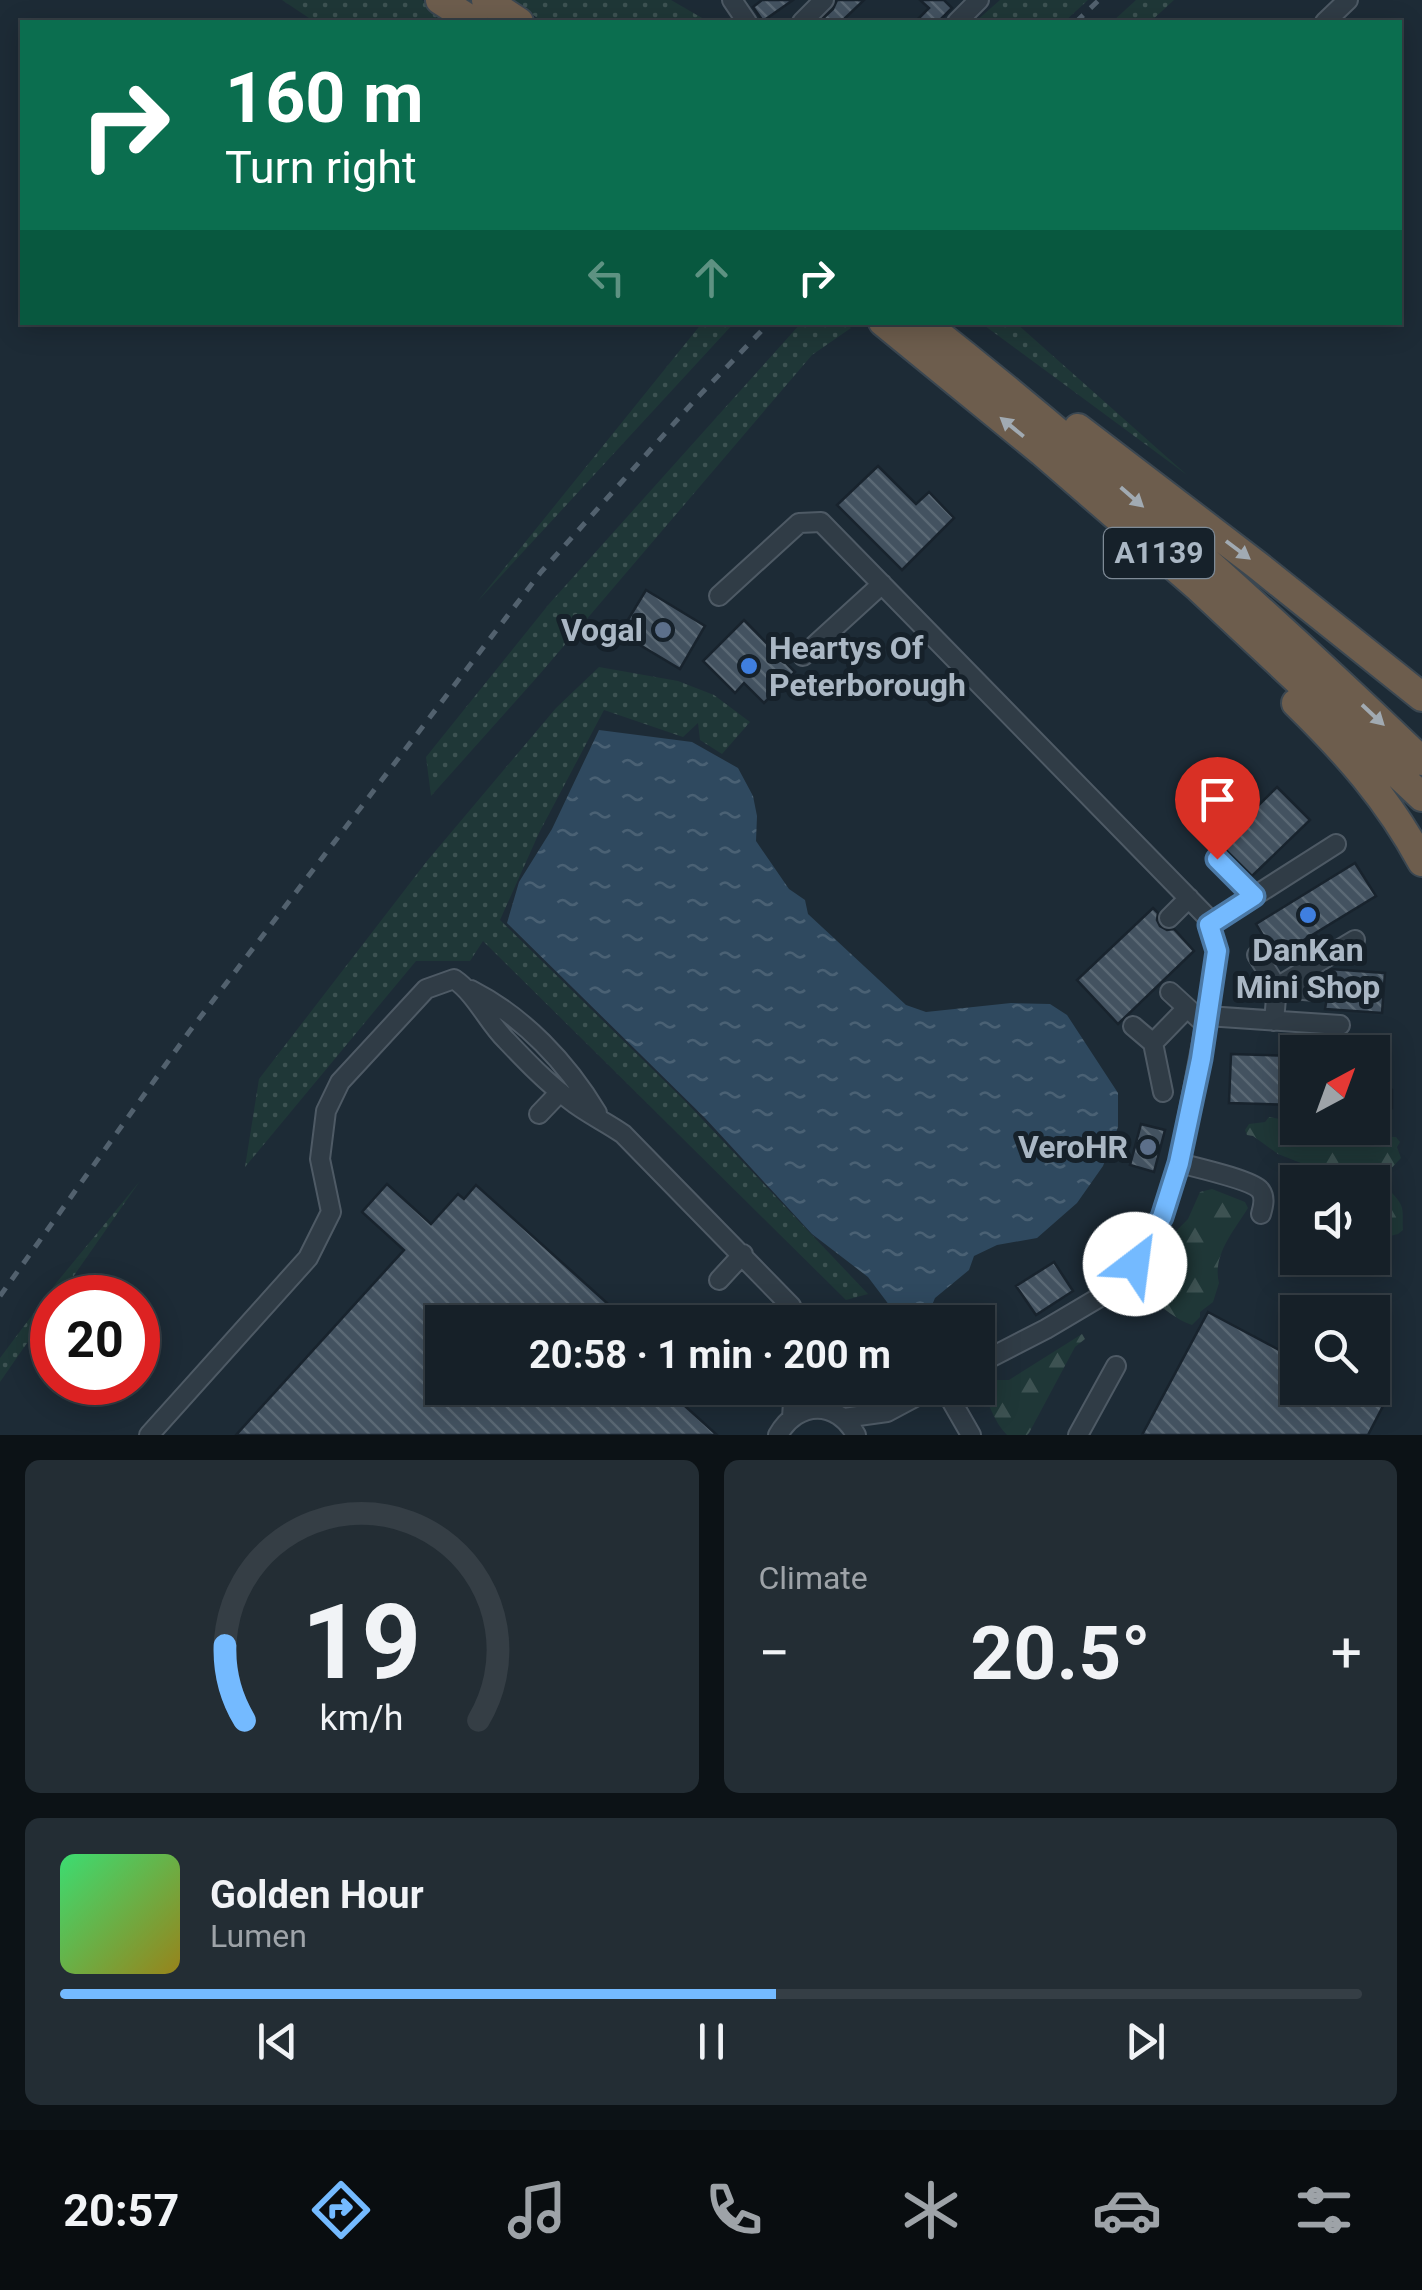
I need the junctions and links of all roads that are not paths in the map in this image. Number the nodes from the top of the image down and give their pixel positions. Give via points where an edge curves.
1 (440, 0) edge
2 (824, 0) edge
3 (979, 0) edge
4 (1348, 0) edge
5 (471, 20) edge
6 (804, 20) edge
7 (959, 20) edge
8 (1327, 20) edge
9 (887, 325) edge
10 (927, 326) edge
11 (1042, 452) junction
12 (882, 584) junction
13 (719, 596) dead end
14 (803, 656) dead end
15 (1422, 697) edge
16 (1422, 762) edge
17 (1422, 797) edge
18 (1336, 844) dead end
19 (1217, 859) dead end
20 (1422, 862) edge
21 (1254, 896) junction
22 (1189, 898) junction
23 (1169, 918) dead end
24 (1209, 925) junction
25 (1356, 940) dead end
26 (1257, 955) dead end
27 (466, 988) junction
28 (1277, 988) junction
29 (1316, 991) dead end
30 (1170, 992) dead end
31 (1187, 1008) junction
32 (1206, 1020) junction
33 (1274, 1021) junction
34 (1340, 1025) dead end
35 (1133, 1026) dead end
36 (1153, 1042) junction
37 (560, 1092) junction
38 (1164, 1092) dead end
39 (539, 1114) dead end
40 (600, 1118) junction
41 (1179, 1163) junction
42 (1261, 1214) dead end
43 (1110, 1239) dead end
44 (742, 1254) junction
45 (1138, 1260) junction
46 (719, 1280) dead end
47 (790, 1305) edge
48 (995, 1355) edge
49 (1116, 1366) dead end
50 (793, 1405) edge
51 (821, 1405) edge
52 (900, 1405) edge
53 (954, 1405) edge
54 (822, 1408) junction
55 (887, 1412) junction
56 (792, 1417) junction
57 (844, 1418) junction
58 (149, 1435) edge
59 (778, 1435) edge
60 (856, 1435) edge
61 (866, 1435) edge
62 (971, 1435) edge
63 (1078, 1435) edge

1 - 5 highway
2 - 6 street
3 - 7 street
4 - 8 street
11 -> 9 highway, A1139
10 -> 15 highway, A1139 via 1082,431
10 -> 16 highway, A1139 via 1219,572
11 - 17 highway, A1139 via 1200,588
11 - 20 highway, A1139 via 1357,765
12 - 13 street via 821,522 799,523
12 - 14 street
12 - 22 street
18 - 21 street
19 - 21 street
21 - 24 street
22 - 23 street
22 - 24 street
24 - 32 street via 1217,951
25 - 28 street
26 - 28 street
27 - 37 street via 492,1026
27 - 40 street via 525,1026 565,1066
27 - 58 street via 454,980 426,988 340,1082 326,1111 320,1159 331,1212 308,1258
28 - 29 street
28 - 33 street
30 - 31 street
31 - 32 street
31 - 36 street
32 - 33 street
32 - 41 street
33 - 34 street
35 - 36 street
36 - 38 street
37 - 39 street
37 - 40 street
40 - 44 street
41 - 42 street via 1249,1183 1265,1202
41 - 45 street via 1162,1217
43 - 45 street
44 - 46 street
44 - 47 street
45 - 48 street via 1100,1298
49 - 63 street
50 - 56 street
51 - 54 street
52 - 55 street
53 - 62 street
54 - 56 street
54 - 57 street
55 - 57 street
55 - 61 street
56 - 59 street
57 - 60 street

